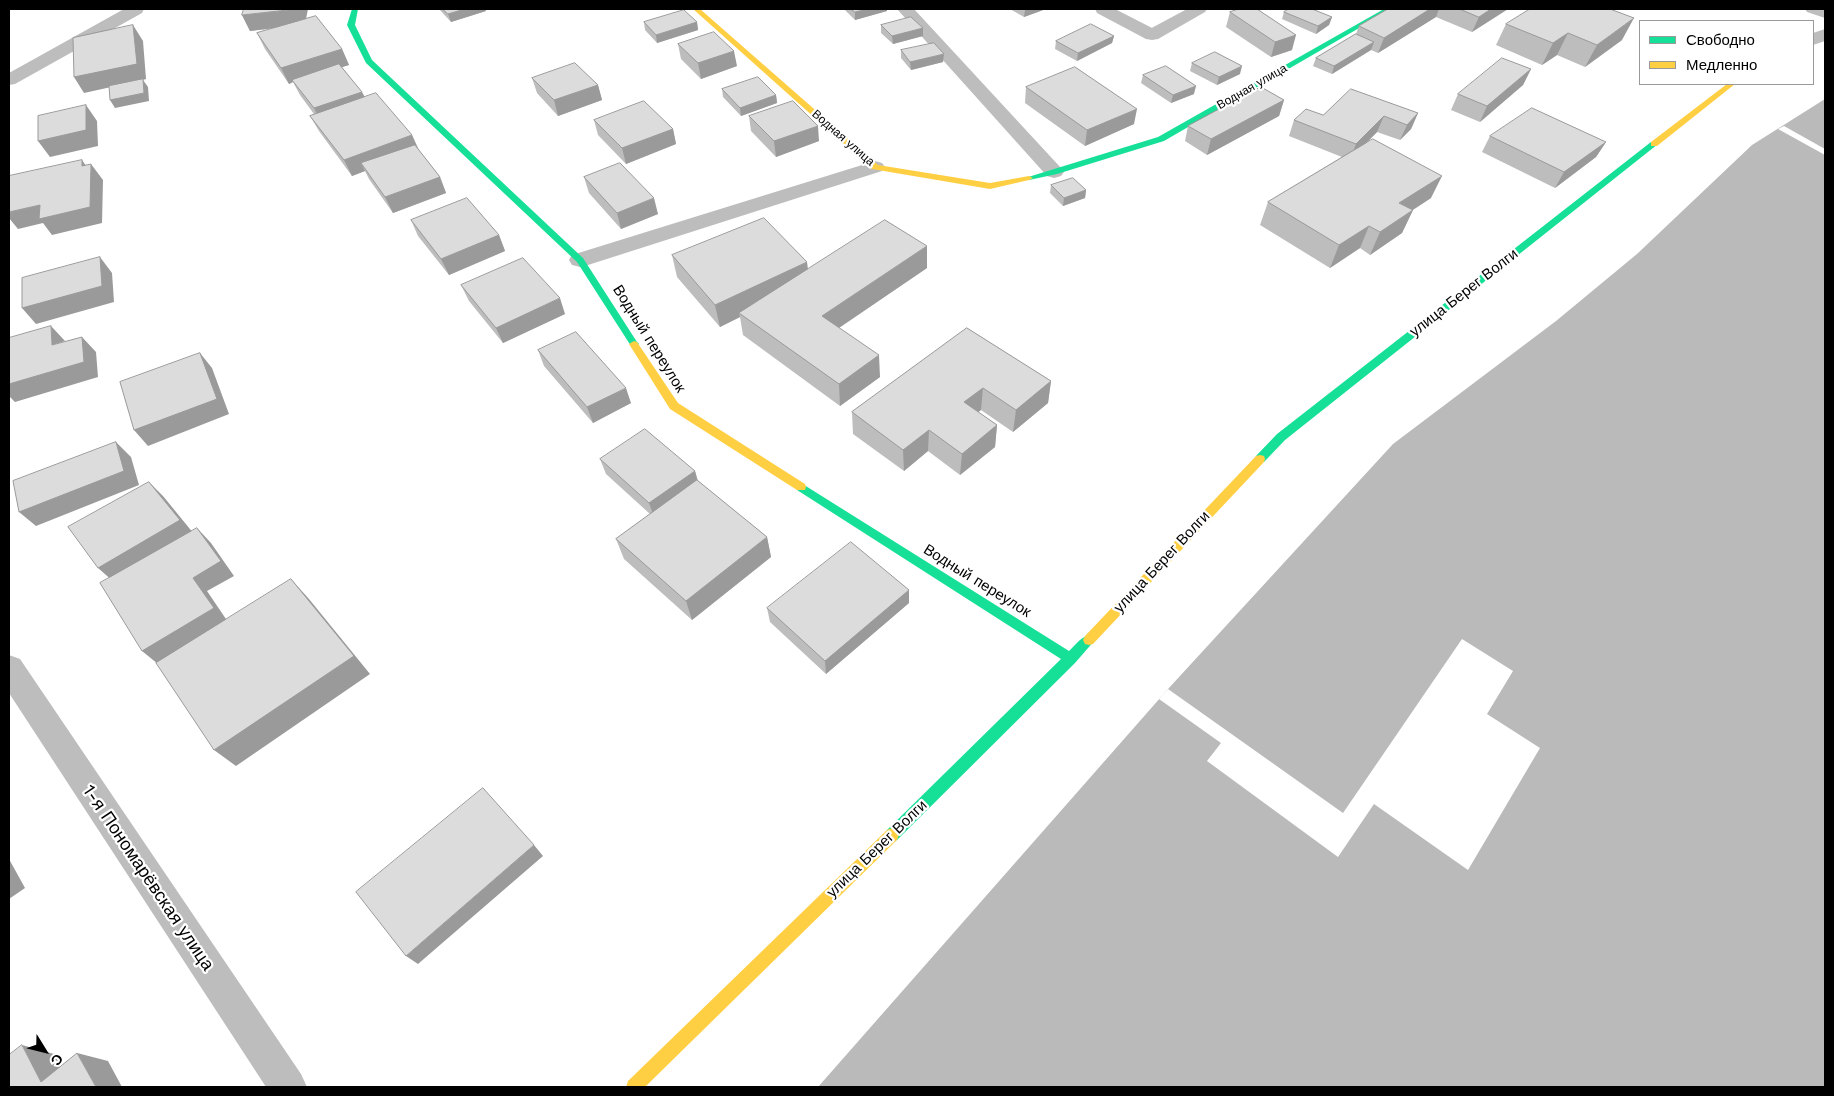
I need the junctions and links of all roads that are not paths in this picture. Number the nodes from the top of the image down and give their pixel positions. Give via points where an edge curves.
1 (136, 9) edge
2 (355, 9) edge
3 (696, 9) edge
4 (905, 9) edge
5 (1103, 9) edge
6 (1199, 9) edge
7 (1389, 9) edge
8 (1813, 9) edge
9 (1825, 13) edge
10 (1152, 35) joint
11 (9, 80) edge
12 (1730, 85) edge
13 (875, 167) junction
14 (1054, 172) junction
15 (580, 260) junction
16 (1071, 659) junction
17 (9, 668) edge
18 (288, 1087) edge
19 (634, 1087) edge

1 - 11 street
2 - 15 street, Водный переулок via 351,25 369,61
3 - 13 street, Водная улица
4 - 14 lane
5 - 10 street
6 - 10 lane
7 - 14 street, Водная улица via 1161,139
8 - 9 lane
12 - 16 street, улица Берег Волги via 1281,437
13 - 14 street, Водная улица via 990,186
13 - 15 street
15 - 16 street, Водный переулок via 674,406
16 - 19 street, улица Берег Волги
17 - 18 street, 1-я Пономарёвская улица

